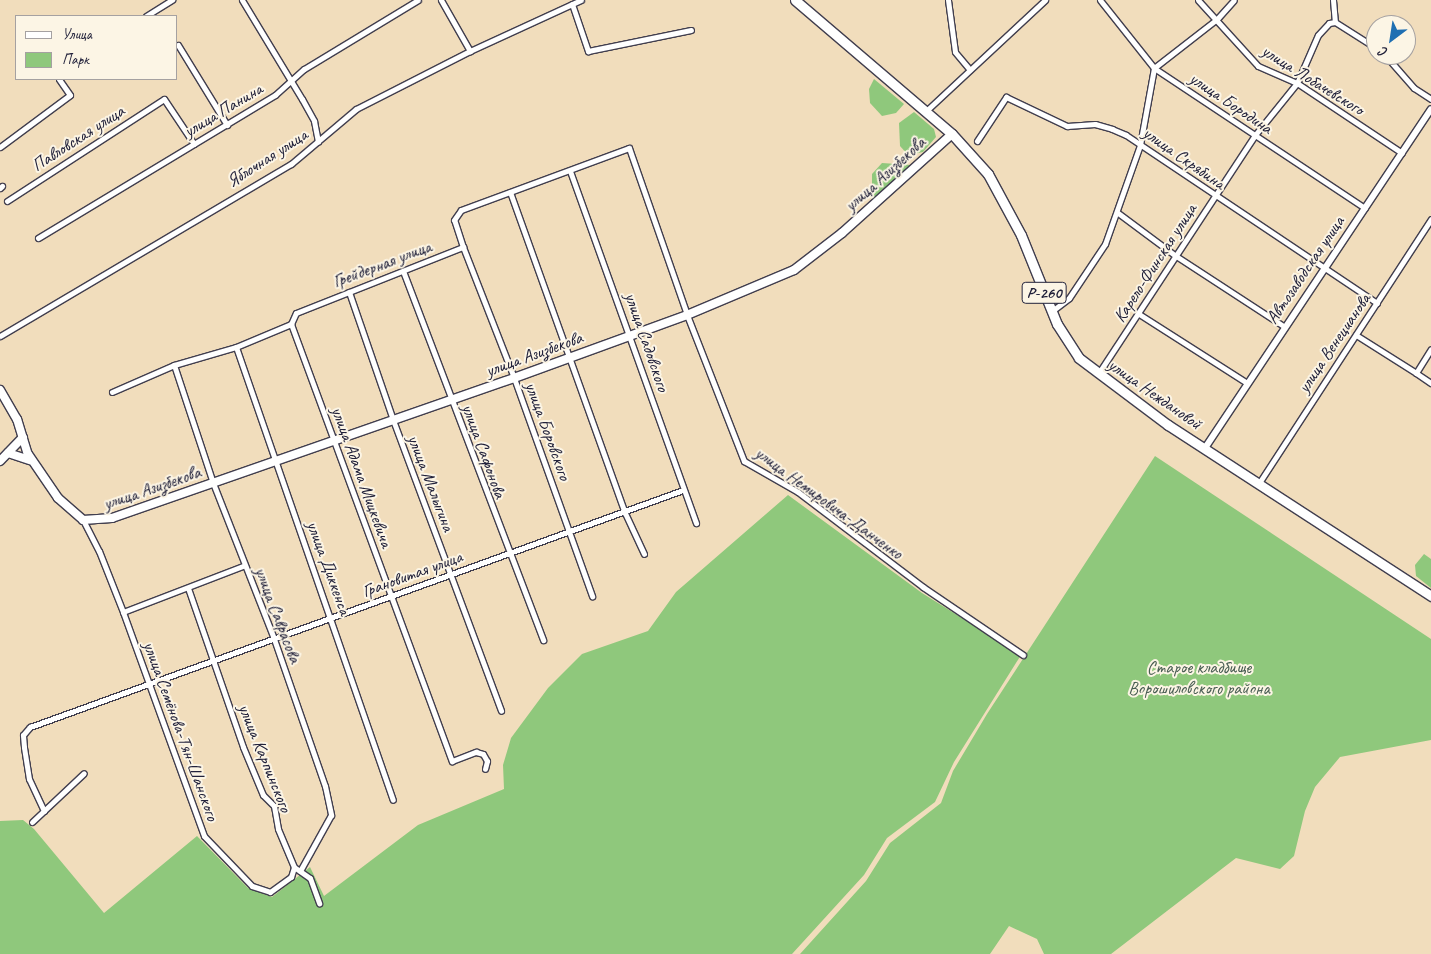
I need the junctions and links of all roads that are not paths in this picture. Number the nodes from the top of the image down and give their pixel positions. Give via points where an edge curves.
1 (172, 0) edge
2 (242, 0) edge
3 (418, 0) edge
4 (441, 0) edge
5 (581, 0) edge
6 (795, 0) edge
7 (948, 0) edge
8 (1045, 0) edge
9 (1198, 0) edge
10 (1234, 0) edge
11 (1333, 0) edge
12 (1100, 1) edge
13 (572, 4) junction
14 (148, 15) edge
15 (1217, 19) junction
16 (1335, 22) junction
17 (691, 30) dead end
18 (1366, 42) edge
19 (178, 45) dead end
20 (470, 51) junction
21 (1394, 65) edge
22 (1154, 68) junction
23 (970, 70) junction
24 (61, 80) edge
25 (290, 82) junction
26 (1296, 83) junction
27 (1431, 99) edge
28 (1431, 109) edge
29 (926, 111) junction
30 (227, 125) junction
31 (952, 134) junction
32 (1255, 136) junction
33 (977, 141) dead end
34 (318, 142) junction
35 (194, 144) junction
36 (1140, 145) junction
37 (0, 147) edge
38 (1402, 153) junction
39 (570, 171) junction
40 (510, 192) junction
41 (1215, 197) junction
42 (7, 201) dead end
43 (1365, 208) junction
44 (1118, 212) junction
45 (1431, 219) edge
46 (38, 238) dead end
47 (463, 247) junction
48 (1176, 256) junction
49 (1323, 269) junction
50 (403, 271) junction
51 (349, 292) junction
52 (1377, 303) junction
53 (1052, 312) junction
54 (1139, 314) junction
55 (687, 315) junction
56 (291, 324) junction
57 (1285, 327) junction
58 (631, 335) junction
59 (1356, 335) junction
60 (0, 336) edge
61 (236, 347) junction
62 (1431, 349) edge
63 (571, 357) junction
64 (174, 365) junction
65 (1416, 373) junction
66 (1098, 374) junction
67 (514, 378) junction
68 (1247, 383) junction
69 (1431, 383) edge
70 (0, 390) edge
71 (112, 392) dead end
72 (451, 400) junction
73 (393, 420) junction
74 (23, 438) junction
75 (334, 441) junction
76 (1205, 448) junction
77 (8, 453) junction
78 (0, 461) edge
79 (31, 461) junction
80 (276, 461) junction
81 (213, 483) junction
82 (1259, 483) junction
83 (683, 490) junction
84 (625, 513) junction
85 (83, 520) junction
86 (696, 522) dead end
87 (570, 533) junction
88 (508, 554) junction
89 (644, 554) dead end
90 (244, 566) junction
91 (452, 576) junction
92 (188, 588) junction
93 (592, 596) dead end
94 (1431, 596) edge
95 (392, 597) junction
96 (123, 612) junction
97 (332, 617) junction
98 (274, 639) junction
99 (543, 640) dead end
100 (1023, 655) dead end
101 (214, 660) junction
102 (149, 684) junction
103 (501, 712) dead end
104 (485, 769) dead end
105 (84, 773) dead end
106 (393, 800) dead end
107 (44, 811) junction
108 (32, 822) dead end
109 (294, 867) junction
110 (300, 871) junction
111 (319, 903) dead end

1 - 14 street
2 - 25 street
3 - 25 street, улица Панина via 304,69
4 - 20 street
5 - 13 street, Яблочная улица
6 - 29 highway, Р-260
7 - 23 street via 955,52
8 - 23 street
9 - 15 street, улица Лобачевского
10 - 15 street
11 - 16 street
12 - 22 street, улица Бородина
13 - 17 street via 588,52
13 - 20 street, Яблочная улица
15 - 22 street
15 - 26 street, улица Лобачевского via 1258,66
16 - 18 street
16 - 26 street, Карело-Финская улица via 1329,23 1318,35
19 - 30 street
20 - 34 street, Яблочная улица via 356,110
21 - 27 street via 1414,88
22 - 32 street, улица Бородина
22 - 36 street
23 - 29 street
24 - 37 street via 70,95
25 - 30 street, улица Панина
25 - 34 street via 314,121
26 - 32 street, Карело-Финская улица
26 - 38 street, улица Лобачевского
28 - 38 street, Автозаводская улица
29 - 31 highway, Р-260
30 - 35 street, улица Панина
31 - 53 highway, улица Неждановой / Р-260 via 988,174 1007,206
31 - 55 main road, улица Азизбекова via 800,266
32 - 41 street, Карело-Финская улица
32 - 43 street, улица Бородина
33 - 36 street, улица Скрябина via 1006,97 1067,126 1095,124 1126,135
34 - 60 street, Яблочная улица via 291,164
35 - 42 street, Павловская улица via 164,99
35 - 46 street, улица Панина
36 - 41 street, улица Скрябина
36 - 44 street
38 - 43 street, Автозаводская улица
39 - 40 street
39 - 55 street, улица Немировича-Данченко via 629,148
39 - 58 street, улица Садовского
40 - 47 street via 461,210 454,220
40 - 63 street
41 - 48 street, Карело-Финская улица
41 - 49 street, улица Скрябина
43 - 49 street, Автозаводская улица
44 - 48 street
44 - 53 street via 1105,244 1069,298
45 - 52 street, улица Венецианова
47 - 50 street, Грейдерная улица
47 - 67 street, улица Боровского
48 - 54 street, Карело-Финская улица
48 - 57 street
49 - 52 street, улица Скрябина
49 - 57 street, Автозаводская улица
50 - 51 street, Грейдерная улица
50 - 72 street, улица Сафонова
51 - 56 street, Грейдерная улица via 296,312
51 - 73 street, улица Малыгина
52 - 59 street, улица Венецианова
53 - 66 highway, улица Неждановой / Р-260 via 1065,341
54 - 66 street, Карело-Финская улица
54 - 68 street
55 - 58 main road, улица Азизбекова
55 - 100 street, улица Немировича-Данченко via 744,461 798,492 923,588
56 - 61 street, Грейдерная улица
56 - 75 street, улица Адама Мицкевича
57 - 68 street, Автозаводская улица
58 - 63 main road, улица Азизбекова
58 - 83 street, улица Садовского
59 - 65 street
59 - 82 street, улица Венецианова
61 - 64 street, Грейдерная улица
61 - 80 street, улица Диккенса
62 - 65 street
63 - 67 main road, улица Азизбекова
63 - 84 street
64 - 71 street, Грейдерная улица
64 - 81 street, улица Саврасова
65 - 69 street
66 - 76 highway, улица Неждановой / Р-260
67 - 72 main road, улица Азизбекова
67 - 87 street, улица Боровского
68 - 76 street, Автозаводская улица
70 - 74 main road via 17,419
72 - 73 main road, улица Азизбекова
72 - 88 street, улица Сафонова
73 - 75 main road, улица Азизбекова
73 - 91 street, улица Малыгина
74 - 77 main road
74 - 79 main road
75 - 80 main road, улица Азизбекова
75 - 95 street, улица Адама Мицкевича
76 - 82 highway, улица Неждановой / Р-260
77 - 78 main road
77 - 79 main road via 20,454
79 - 85 main road via 62,502
80 - 81 main road, улица Азизбекова
80 - 97 street, улица Диккенса
81 - 85 main road, улица Азизбекова via 112,518
81 - 90 street, улица Саврасова
82 - 94 highway, улица Неждановой / Р-260
83 - 84 street, Грановитая улица
83 - 86 street, улица Садовского
84 - 87 street, Грановитая улица
84 - 89 street
85 - 96 street, улица Семёнова-Тян-Шанского
87 - 88 street, Грановитая улица
87 - 93 street, улица Боровского
88 - 91 street, Грановитая улица
88 - 99 street, улица Сафонова
90 - 92 street
90 - 98 street, улица Саврасова
91 - 95 street, Грановитая улица
91 - 103 street, улица Малыгина
92 - 96 street
92 - 101 street, улица Карпинского via 208,653
95 - 97 street, Грановитая улица
95 - 104 street, улица Адама Мицкевича via 452,761 476,752 487,761
96 - 102 street, улица Семёнова-Тян-Шанского
97 - 98 street, Грановитая улица
97 - 106 street, улица Диккенса
98 - 101 street, Грановитая улица
98 - 110 street, улица Саврасова via 325,786 331,815
101 - 102 street, Грановитая улица
101 - 109 street, улица Карпинского via 243,747 263,794 274,806 278,829
102 - 107 street, Грановитая улица via 30,727 24,735 29,780
102 - 109 street, улица Семёнова-Тян-Шанского via 204,836 252,886 270,892 291,877
105 - 107 street
107 - 108 street
109 - 110 street
110 - 111 street via 310,878

